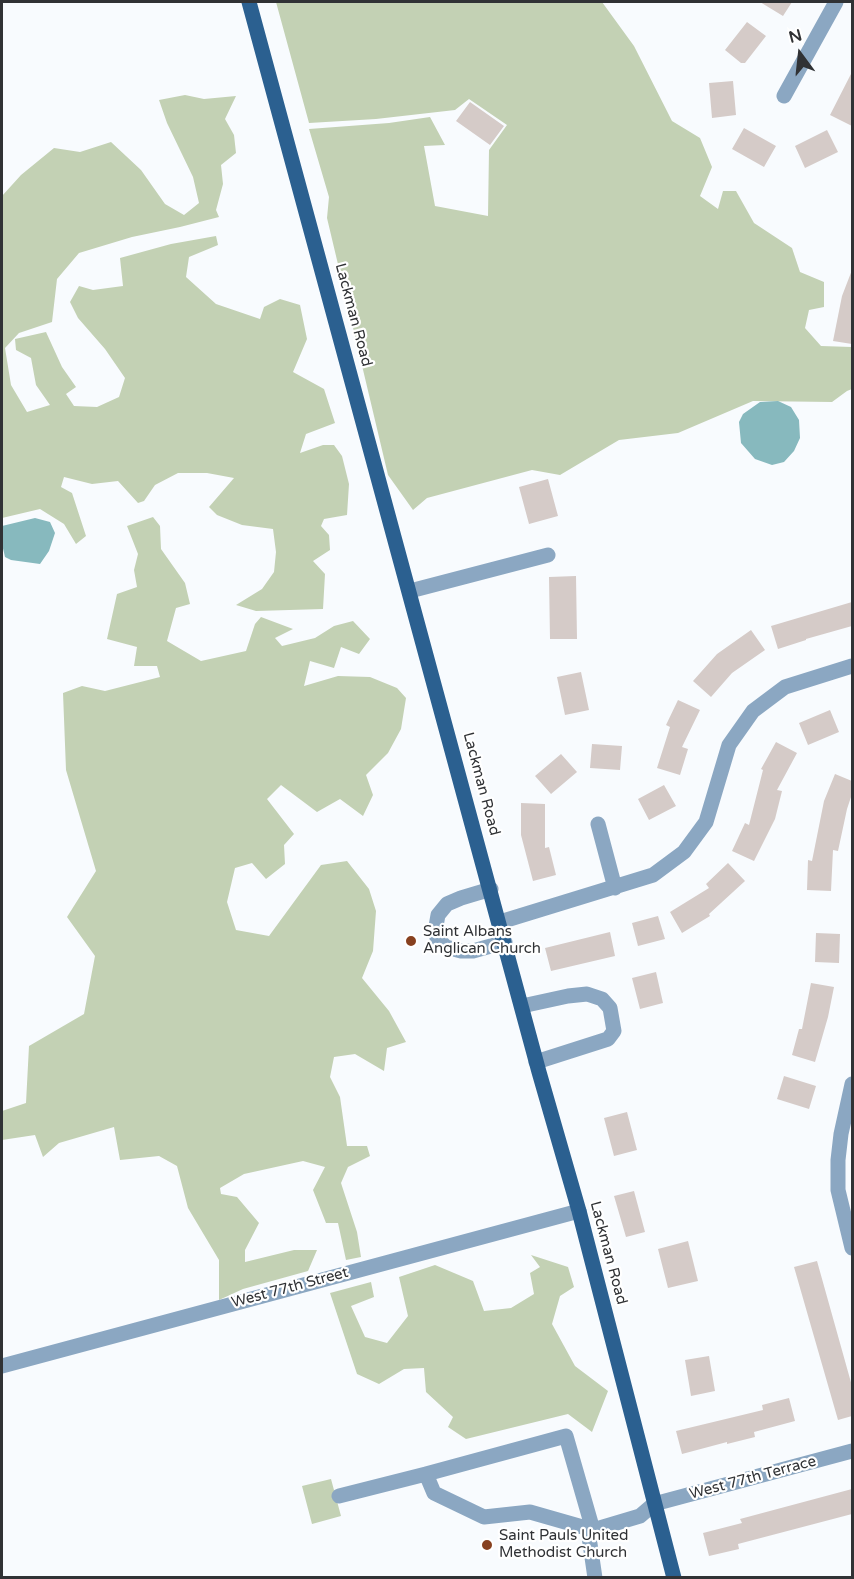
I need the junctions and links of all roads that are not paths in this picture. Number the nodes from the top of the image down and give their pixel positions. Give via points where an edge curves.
1 (249, 2) edge
2 (836, 2) edge
3 (784, 96) dead end
4 (548, 555) dead end
5 (410, 591) junction
6 (852, 666) edge
7 (598, 824) dead end
8 (615, 888) junction
9 (490, 889) junction
10 (500, 922) junction
11 (505, 942) junction
12 (522, 1006) junction
13 (536, 1062) junction
14 (852, 1084) edge
15 (579, 1211) junction
16 (852, 1248) edge
17 (2, 1366) edge
18 (852, 1451) edge
19 (426, 1474) junction
20 (339, 1496) dead end
21 (654, 1504) junction
22 (590, 1530) junction
23 (595, 1578) edge
24 (674, 1578) edge

1 - 5 main road, Lackman Road
2 - 3 street
4 - 5 street
5 - 9 main road, Lackman Road
6 - 8 street via 785,687 753,711 729,744 706,822 684,852 653,875
7 - 8 street
8 - 10 street
9 - 10 main road, Lackman Road
9 - 11 street via 447,904 436,921 435,932 446,947 461,951
10 - 11 main road, Lackman Road
11 - 12 main road, Lackman Road
12 - 13 main road, Lackman Road
12 - 13 street via 587,994 602,999 610,1008 614,1031 608,1039
13 - 15 main road, Lackman Road
14 - 16 street via 838,1160 838,1191
15 - 17 street, West 77th Street
15 - 21 main road, Lackman Road
18 - 21 street, West 77th Terrace
19 - 20 street
19 - 22 street via 434,1493 484,1517 530,1512
19 - 22 street via 566,1436
21 - 22 street, West 77th Terrace via 640,1516
21 - 24 main road, Lackman Road
22 - 23 street

